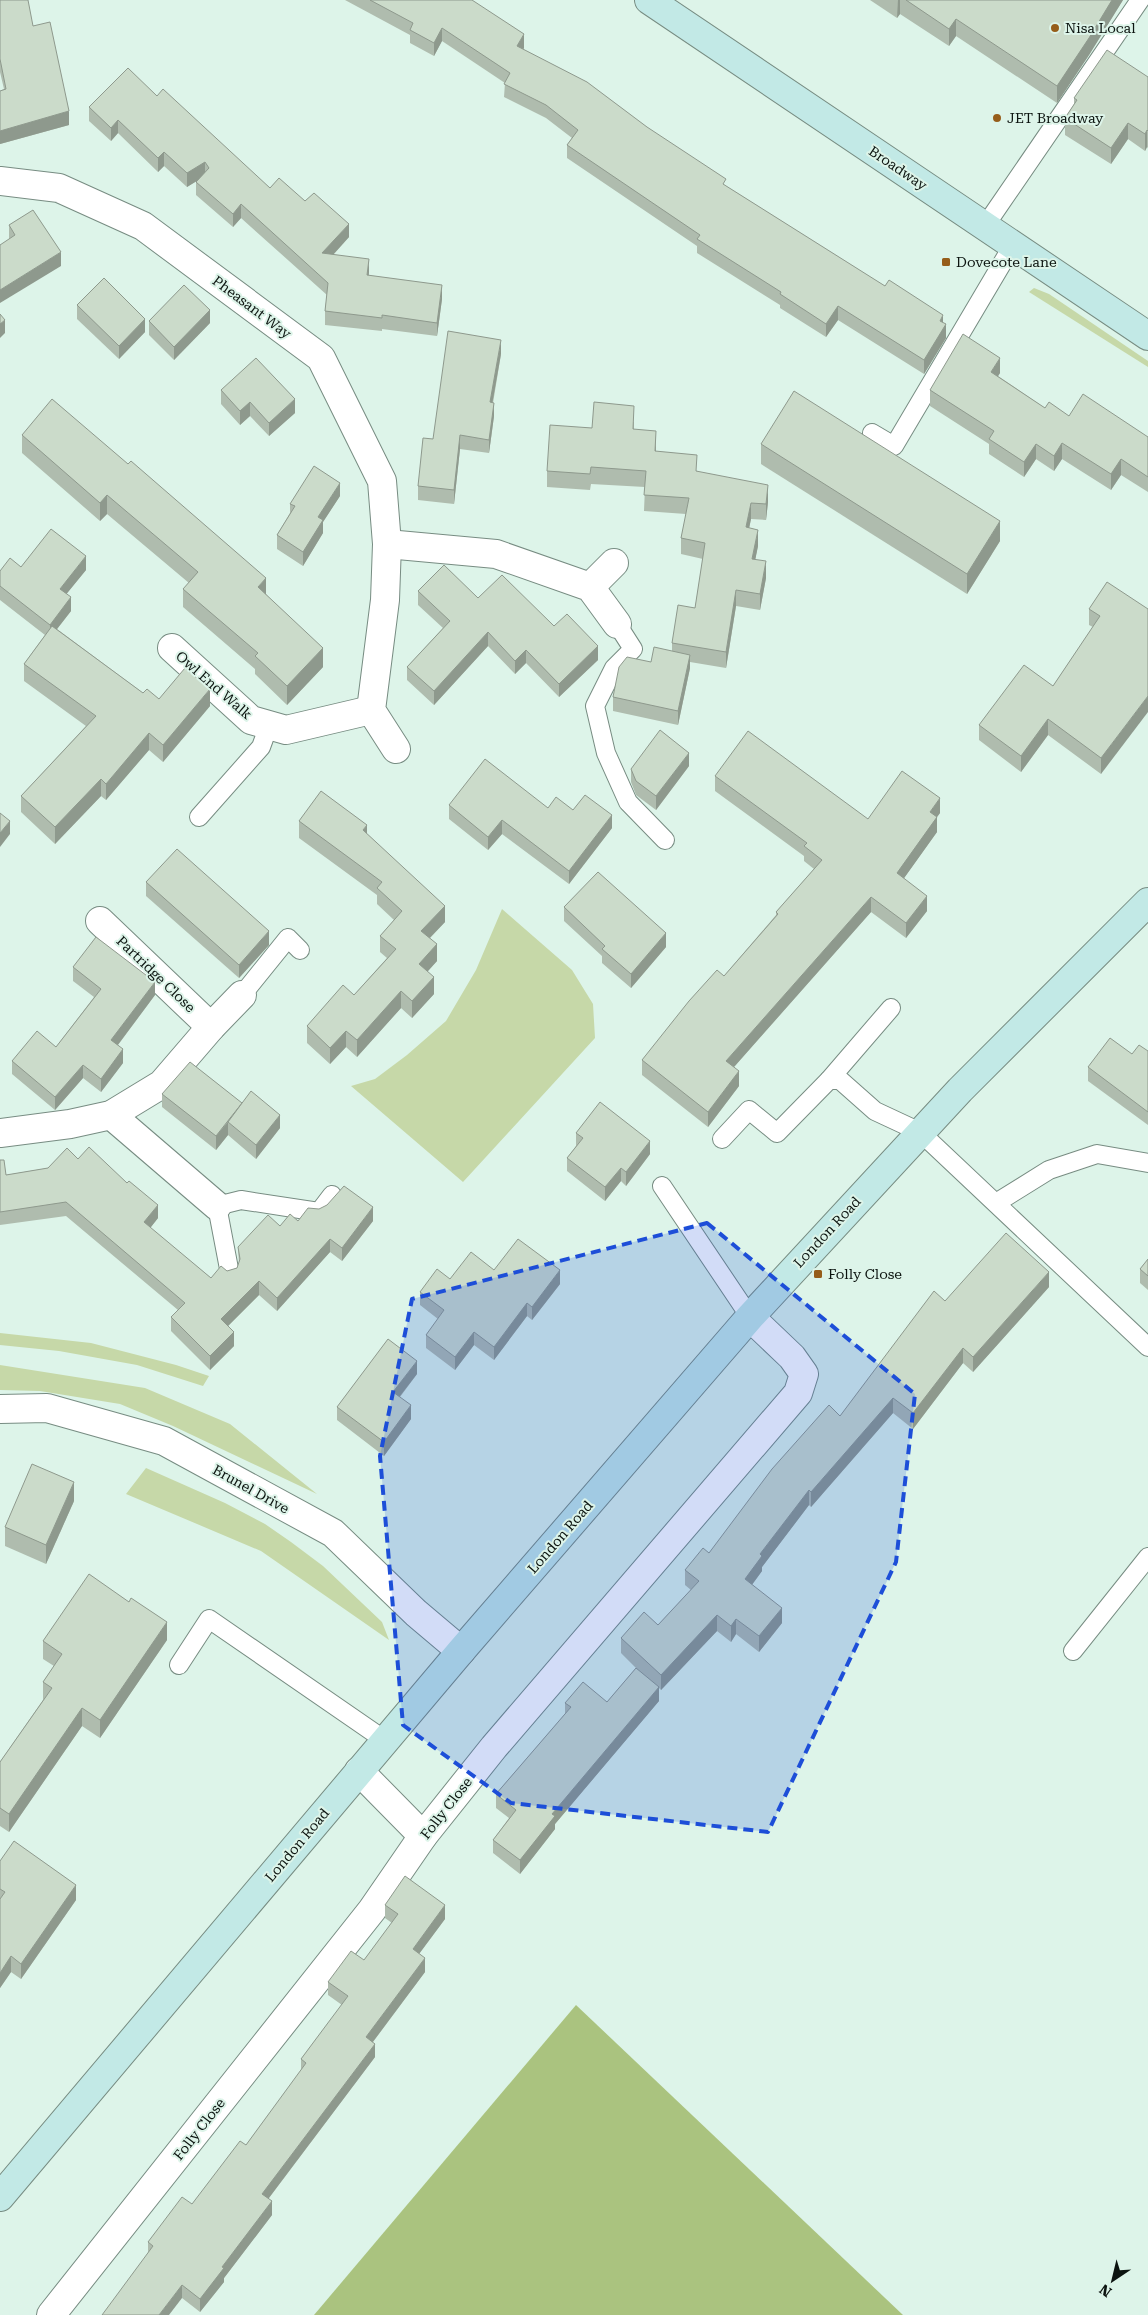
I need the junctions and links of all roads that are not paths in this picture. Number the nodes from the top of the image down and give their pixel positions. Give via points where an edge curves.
1 (649, 0) edge
2 (1140, 0) edge
3 (0, 182) edge
4 (984, 226) junction
5 (1013, 245) junction
6 (1148, 336) edge
7 (872, 433) dead end
8 (387, 544) junction
9 (614, 563) dead end
10 (590, 588) junction
11 (617, 624) joint
12 (172, 648) dead end
13 (371, 710) junction
14 (269, 725) junction
15 (396, 749) dead end
16 (199, 817) dead end
17 (665, 840) dead end
18 (1148, 902) edge
19 (100, 921) dead end
20 (300, 950) dead end
21 (242, 996) joint
22 (891, 1008) dead end
23 (211, 1027) junction
24 (829, 1080) junction
25 (111, 1115) junction
26 (920, 1132) junction
27 (0, 1133) edge
28 (722, 1140) dead end
29 (1148, 1163) edge
30 (662, 1186) dead end
31 (332, 1195) dead end
32 (996, 1203) junction
33 (218, 1206) junction
34 (230, 1274) edge
35 (750, 1317) junction
36 (1148, 1347) edge
37 (0, 1409) edge
38 (1148, 1557) edge
39 (1073, 1651) dead end
40 (461, 1652) junction
41 (179, 1666) dead end
42 (386, 1740) junction
43 (359, 1771) junction
44 (423, 1836) junction
45 (0, 2197) edge
46 (51, 2315) edge

1 - 4 main road, Broadway
2 - 4 lane
3 - 8 street, Pheasant Way via 59,188 143,226 321,358 382,481
4 - 5 main road, Broadway
5 - 6 main road, Broadway
5 - 7 lane via 894,446
8 - 10 street via 496,554
8 - 13 street, Pheasant Way
9 - 10 street
10 - 11 street
11 - 17 lane via 633,649 614,668 595,706 606,753 628,802
12 - 14 street, Owl End Walk via 251,720
13 - 14 street, Owl End Walk via 286,730
13 - 15 street
14 - 16 lane via 261,747
18 - 26 main road, London Road
19 - 23 street, Partridge Close
20 - 21 lane via 288,938
21 - 23 street
22 - 24 lane
23 - 25 street via 162,1084
24 - 26 lane via 840,1080 875,1111
24 - 28 lane via 778,1134 748,1110
25 - 27 street
25 - 33 street
26 - 32 lane
26 - 35 main road, London Road
29 - 32 lane via 1097,1154 1049,1170
30 - 35 lane
31 - 33 lane via 318,1212 241,1200
32 - 36 lane
33 - 34 lane
35 - 40 main road, London Road
35 - 44 street, Folly Close via 792,1357 804,1374 798,1393 501,1739
37 - 40 street, Brunel Drive via 47,1408 164,1441 333,1533
38 - 39 lane
40 - 42 main road, London Road
41 - 42 lane via 209,1619
42 - 43 main road, London Road
43 - 44 street
43 - 45 main road, London Road
44 - 46 street, Folly Close via 372,1910

